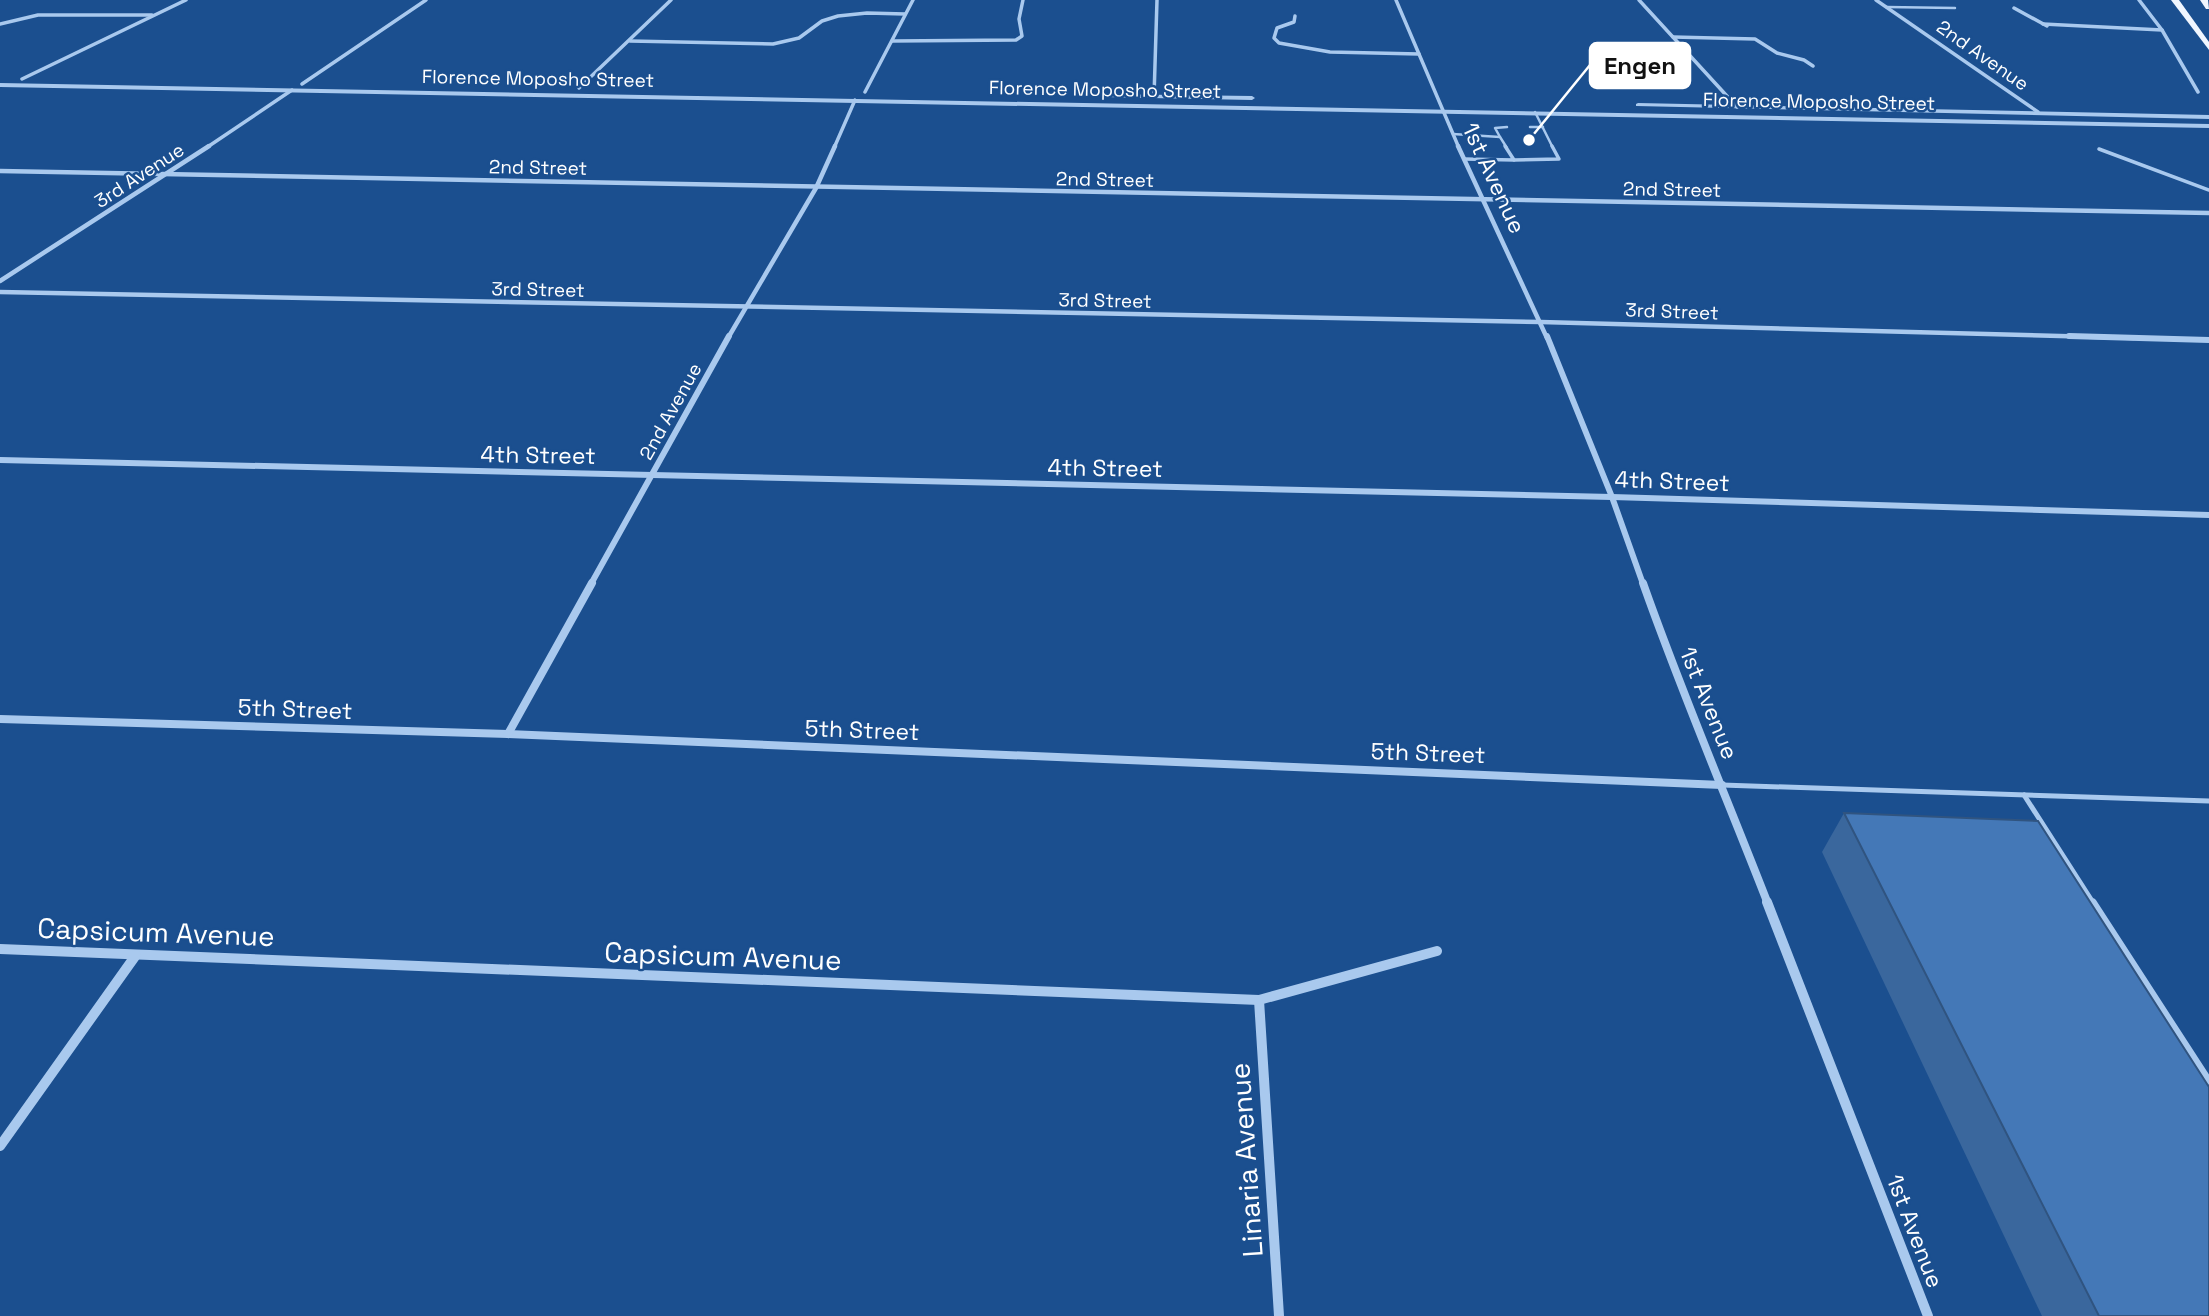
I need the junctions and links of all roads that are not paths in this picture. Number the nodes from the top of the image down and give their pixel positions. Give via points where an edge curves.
1 (186, 0) edge
2 (426, 0) edge
3 (671, 0) edge
4 (912, 0) edge
5 (1023, 0) edge
6 (1157, 0) edge
7 (1396, 0) edge
8 (1639, 0) edge
9 (1877, 0) edge
10 (2139, 0) edge
11 (2175, 0) edge
12 (2204, 0) edge
13 (1886, 7) junction
14 (2209, 7) edge
15 (1955, 8) dead end
16 (2014, 8) dead end
17 (905, 14) junction
18 (156, 15) junction
19 (1295, 16) dead end
20 (0, 24) edge
21 (2043, 24) junction
22 (2051, 28) dead end
23 (2162, 30) junction
24 (1673, 37) junction
25 (630, 41) junction
26 (892, 41) junction
27 (2209, 48) edge
28 (1419, 54) junction
29 (1813, 66) dead end
30 (0, 79) edge
31 (22, 79) junction
32 (302, 84) junction
33 (0, 85) edge
34 (579, 88) junction
35 (292, 90) junction
36 (865, 92) junction
37 (2198, 92) dead end
38 (973, 94) dead end
39 (1098, 96) dead end
40 (1153, 97) junction
41 (1262, 99) dead end
42 (855, 100) junction
43 (1426, 102) dead end
44 (1439, 102) junction
45 (1453, 102) dead end
46 (1629, 105) dead end
47 (1737, 107) junction
48 (1442, 110) junction
49 (1535, 112) junction
50 (2038, 112) junction
51 (2209, 117) edge
52 (2209, 126) edge
53 (1507, 127) dead end
54 (1530, 127) dead end
55 (1543, 127) junction
56 (1452, 134) junction
57 (1500, 137) junction
58 (2099, 149) dead end
59 (1464, 159) junction
60 (1514, 160) junction
61 (0, 171) edge
62 (169, 173) junction
63 (816, 188) junction
64 (2209, 190) edge
65 (1481, 200) junction
66 (2209, 213) edge
67 (0, 281) edge
68 (0, 292) edge
69 (745, 308) junction
70 (1541, 322) junction
71 (2209, 340) edge
72 (0, 460) edge
73 (653, 475) junction
74 (1612, 497) junction
75 (2209, 515) edge
76 (0, 719) edge
77 (508, 734) junction
78 (1722, 785) junction
79 (2024, 795) junction
80 (2209, 801) edge
81 (0, 949) edge
82 (1437, 951) dead end
83 (135, 955) junction
84 (1259, 1000) junction
85 (2209, 1081) edge
86 (0, 1146) edge
87 (1279, 1316) edge
88 (1928, 1316) edge

1 - 18 street
2 - 32 street
3 - 25 street
4 - 17 street
5 - 26 street via 1022,36 1016,40
6 - 40 street
7 - 28 street, 1st Avenue
8 - 24 street
9 - 13 street, 2nd Avenue
10 - 23 street
11 - 27 main road
12 - 14 main road
13 - 15 lane
13 - 50 street, 2nd Avenue
16 - 21 street
17 - 25 street via 838,16 822,21 799,38 774,44
17 - 26 street
18 - 20 street via 38,15
18 - 31 street
19 - 28 street via 1293,22 1277,28 1274,38 1279,43 1315,51
21 - 22 street
21 - 23 street
23 - 37 street
24 - 29 street via 1755,39
24 - 47 street
25 - 34 street
26 - 36 street
28 - 44 street, 1st Avenue
30 - 31 street, Florence Moposho Street
31 - 32 street, Florence Moposho Street
32 - 34 street, Florence Moposho Street
33 - 35 street, Florence Moposho Street
34 - 36 street, Florence Moposho Street
35 - 42 street, Florence Moposho Street
35 - 62 street, 3rd Avenue
36 - 38 street, Florence Moposho Street
39 - 40 street, Florence Moposho Street
40 - 41 street, Florence Moposho Street
42 - 48 street, Florence Moposho Street
42 - 63 street, 2nd Avenue
43 - 44 street
44 - 45 street
44 - 48 street, 1st Avenue
46 - 47 street, Florence Moposho Street
47 - 50 street, Florence Moposho Street
48 - 49 street, Florence Moposho Street
48 - 56 street, 1st Avenue
49 - 52 street, Florence Moposho Street
49 - 55 lane
50 - 51 street, Florence Moposho Street
53 - 57 lane via 1495,128
54 - 55 lane
55 - 60 lane via 1559,159
56 - 57 lane
56 - 59 street, 1st Avenue
57 - 60 lane
58 - 64 lane
59 - 60 lane
59 - 65 street, 1st Avenue
61 - 62 street, 2nd Street
62 - 63 street, 2nd Street
62 - 67 street, 3rd Avenue
63 - 65 street, 2nd Street
63 - 69 street, 2nd Avenue
65 - 66 street, 2nd Street
65 - 70 street, 1st Avenue
68 - 69 street, 3rd Street
69 - 70 street, 3rd Street
69 - 73 street, 2nd Avenue
70 - 71 street, 3rd Street
70 - 74 street, 1st Avenue
72 - 73 street, 4th Street
73 - 74 street, 4th Street
73 - 77 street, 2nd Avenue
74 - 75 street, 4th Street
74 - 78 street, 1st Avenue via 1683,696
76 - 77 street, 5th Street
77 - 78 street, 5th Street
78 - 79 lane
78 - 88 street, 1st Avenue
79 - 80 lane
79 - 85 lane
81 - 83 street, Capsicum Avenue
82 - 84 street, Capsicum Avenue
83 - 84 street, Capsicum Avenue
83 - 86 street
84 - 87 street, Linaria Avenue

